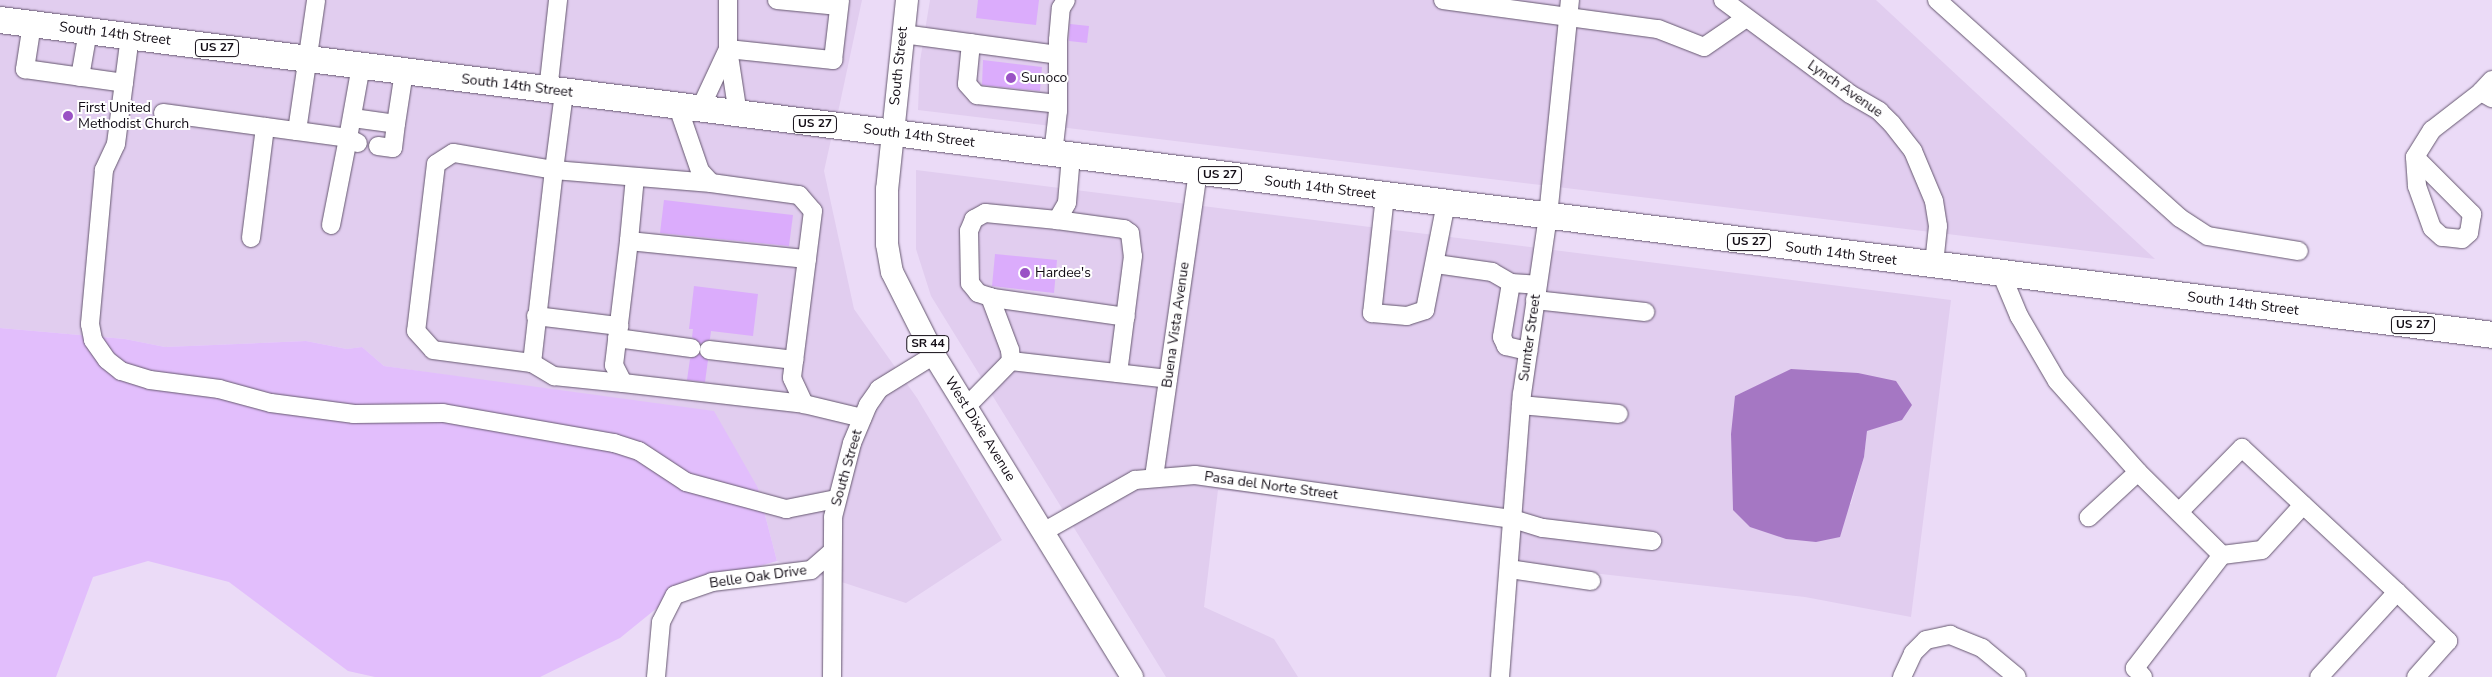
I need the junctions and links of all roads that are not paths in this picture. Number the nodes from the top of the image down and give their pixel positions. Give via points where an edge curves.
1 (316, 0) edge
2 (558, 0) edge
3 (728, 0) edge
4 (777, 0) edge
5 (907, 0) edge
6 (1066, 0) edge
7 (1443, 0) edge
8 (1570, 0) edge
9 (1722, 0) edge
10 (1937, 0) edge
11 (839, 3) edge
12 (1568, 18) junction
13 (1746, 18) junction
14 (0, 20) edge
15 (32, 24) junction
16 (88, 31) junction
17 (903, 34) junction
18 (130, 36) junction
19 (971, 43) junction
20 (728, 49) junction
21 (1058, 55) junction
22 (309, 59) junction
23 (361, 66) junction
24 (404, 72) junction
25 (80, 77) junction
26 (124, 82) junction
27 (2488, 90) edge
28 (556, 92) junction
29 (1058, 104) junction
30 (689, 108) junction
31 (163, 113) dead end
32 (738, 114) junction
33 (354, 118) junction
34 (396, 124) junction
35 (265, 127) junction
36 (297, 131) junction
37 (892, 133) junction
38 (353, 140) junction
39 (378, 146) dead end
40 (1062, 155) junction
41 (2415, 157) dead end
42 (554, 170) junction
43 (1198, 172) junction
44 (636, 177) junction
45 (710, 183) junction
46 (1385, 196) junction
47 (1446, 203) junction
48 (1548, 216) junction
49 (1057, 220) junction
50 (330, 226) dead end
51 (251, 238) dead end
52 (629, 241) junction
53 (2299, 251) dead end
54 (807, 259) junction
55 (1436, 264) junction
56 (1934, 265) junction
57 (2001, 273) junction
58 (1511, 283) junction
59 (1536, 293) junction
60 (990, 297) junction
61 (1645, 312) dead end
62 (536, 316) junction
63 (1126, 316) junction
64 (618, 332) junction
65 (2492, 335) edge
66 (691, 348) dead end
67 (709, 350) dead end
68 (1528, 351) junction
69 (934, 355) junction
70 (794, 360) junction
71 (1011, 361) junction
72 (532, 363) junction
73 (1118, 373) junction
74 (1168, 379) junction
75 (623, 384) junction
76 (804, 404) junction
77 (1521, 405) junction
78 (966, 407) junction
79 (1619, 414) dead end
80 (862, 418) junction
81 (2138, 472) junction
82 (1154, 477) junction
83 (836, 499) junction
84 (2303, 506) junction
85 (2179, 512) junction
86 (2089, 518) dead end
87 (1513, 520) junction
88 (1043, 532) junction
89 (1652, 541) dead end
90 (832, 552) junction
91 (2222, 555) junction
92 (1509, 569) junction
93 (1591, 581) dead end
94 (2396, 592) junction
95 (656, 677) edge
96 (832, 677) edge
97 (1132, 677) edge
98 (1500, 677) edge
99 (1902, 677) edge
100 (2017, 677) edge
101 (2143, 677) edge
102 (2319, 677) edge
103 (2416, 677) edge

1 - 22 street
2 - 28 street
3 - 20 street
4 - 11 street
5 - 17 main road, South Street / SR 44
6 - 21 street via 1061,8
7 - 12 street
8 - 12 street, Sumter Street
9 - 13 street, Lynch Avenue
10 - 53 street via 2180,218 2208,236
11 - 20 street via 833,60
12 - 13 street via 1658,29 1704,47
12 - 48 street, Sumter Street
13 - 56 street, Lynch Avenue via 1850,94 1879,111 1897,130 1925,173 1934,201 1938,226
14 - 15 highway, South 14th Street / US 27
15 - 16 highway, South 14th Street / US 27
15 - 25 street via 26,69
16 - 18 highway, South 14th Street / US 27
16 - 25 street
17 - 19 street
17 - 37 main road, South Street / SR 44
18 - 22 highway, South 14th Street / US 27
18 - 26 street
19 - 21 street
19 - 29 street via 967,84 978,95
20 - 30 street
20 - 32 street
21 - 29 street
22 - 23 highway, South 14th Street / US 27
22 - 36 street
23 - 24 highway, South 14th Street / US 27
23 - 33 street
24 - 28 highway, South 14th Street / US 27
24 - 34 street
25 - 26 street
26 - 83 street via 116,144 104,170 90,324 93,340 107,360 120,370 150,380 218,389 271,404 354,414 443,413 614,443 639,451 686,482 786,509
27 - 41 street via 2432,130
28 - 30 highway, South 14th Street / US 27
28 - 42 street
29 - 40 street
30 - 32 highway, South 14th Street / US 27
30 - 45 street via 700,171
31 - 35 street
32 - 37 highway, South 14th Street / US 27
33 - 34 street
33 - 38 street
34 - 39 street via 393,148
35 - 36 street
35 - 51 street
36 - 38 street
37 - 40 highway, South 14th Street / US 27
37 - 69 main road, West Dixie Avenue / SR 44 via 886,189 887,244 900,289
38 - 50 street
40 - 43 highway, South 14th Street / US 27
40 - 49 street via 1067,203
42 - 44 street
42 - 62 street
42 - 72 street via 453,153 436,164 416,331 433,350
43 - 46 highway, South 14th Street / US 27
43 - 74 street, Buena Vista Avenue
44 - 45 street
44 - 52 street
45 - 54 street via 799,195 813,211
46 - 47 highway, South 14th Street / US 27
46 - 55 street via 1372,313 1407,316 1425,310
47 - 48 highway, South 14th Street / US 27
47 - 55 street
48 - 56 highway, South 14th Street / US 27
48 - 59 street, Sumter Street
49 - 60 street via 985,213 974,219 969,231 970,283 978,293
49 - 63 street via 1124,229 1130,233 1134,243
52 - 54 street
52 - 64 street
54 - 70 street
55 - 58 street via 1492,272
56 - 57 highway, South 14th Street / US 27
57 - 65 highway, South 14th Street / US 27
57 - 81 street via 2019,316 2057,381
58 - 59 street
58 - 68 street via 1502,337 1506,346
59 - 61 street
59 - 68 street, Sumter Street
60 - 63 street
60 - 71 street
62 - 64 street
62 - 72 street
63 - 73 street
64 - 66 street
64 - 75 street via 614,365
67 - 70 street
68 - 77 street, Sumter Street
69 - 78 main road, West Dixie Avenue / SR 44
69 - 80 street, South Street via 879,390
70 - 76 street via 792,378
71 - 73 street
71 - 78 street
72 - 75 street via 554,376
73 - 74 street
74 - 82 street, Buena Vista Avenue
75 - 76 street
76 - 80 street
77 - 79 street
77 - 87 street, Sumter Street
78 - 88 main road, West Dixie Avenue / SR 44
80 - 83 street, South Street
81 - 85 street
81 - 86 street
82 - 87 street, Pasa del Norte Street via 1195,476
82 - 88 street, Pasa del Norte Street via 1135,480 1108,492
83 - 90 street, South Street
84 - 85 street via 2242,448
84 - 91 street via 2262,550
84 - 94 street
85 - 91 street
87 - 89 street, Pasa del Norte Street via 1543,528
87 - 92 street, Sumter Street
88 - 97 main road, West Dixie Avenue / SR 44
90 - 95 street, Belle Oak Drive via 811,570 712,582 675,595 661,622
90 - 96 street, South Street
91 - 101 street via 2134,668
92 - 93 street
92 - 98 street, Sumter Street
94 - 102 street
94 - 103 street via 2448,641
99 - 100 street via 1913,652 1926,640 1950,635 1982,648

